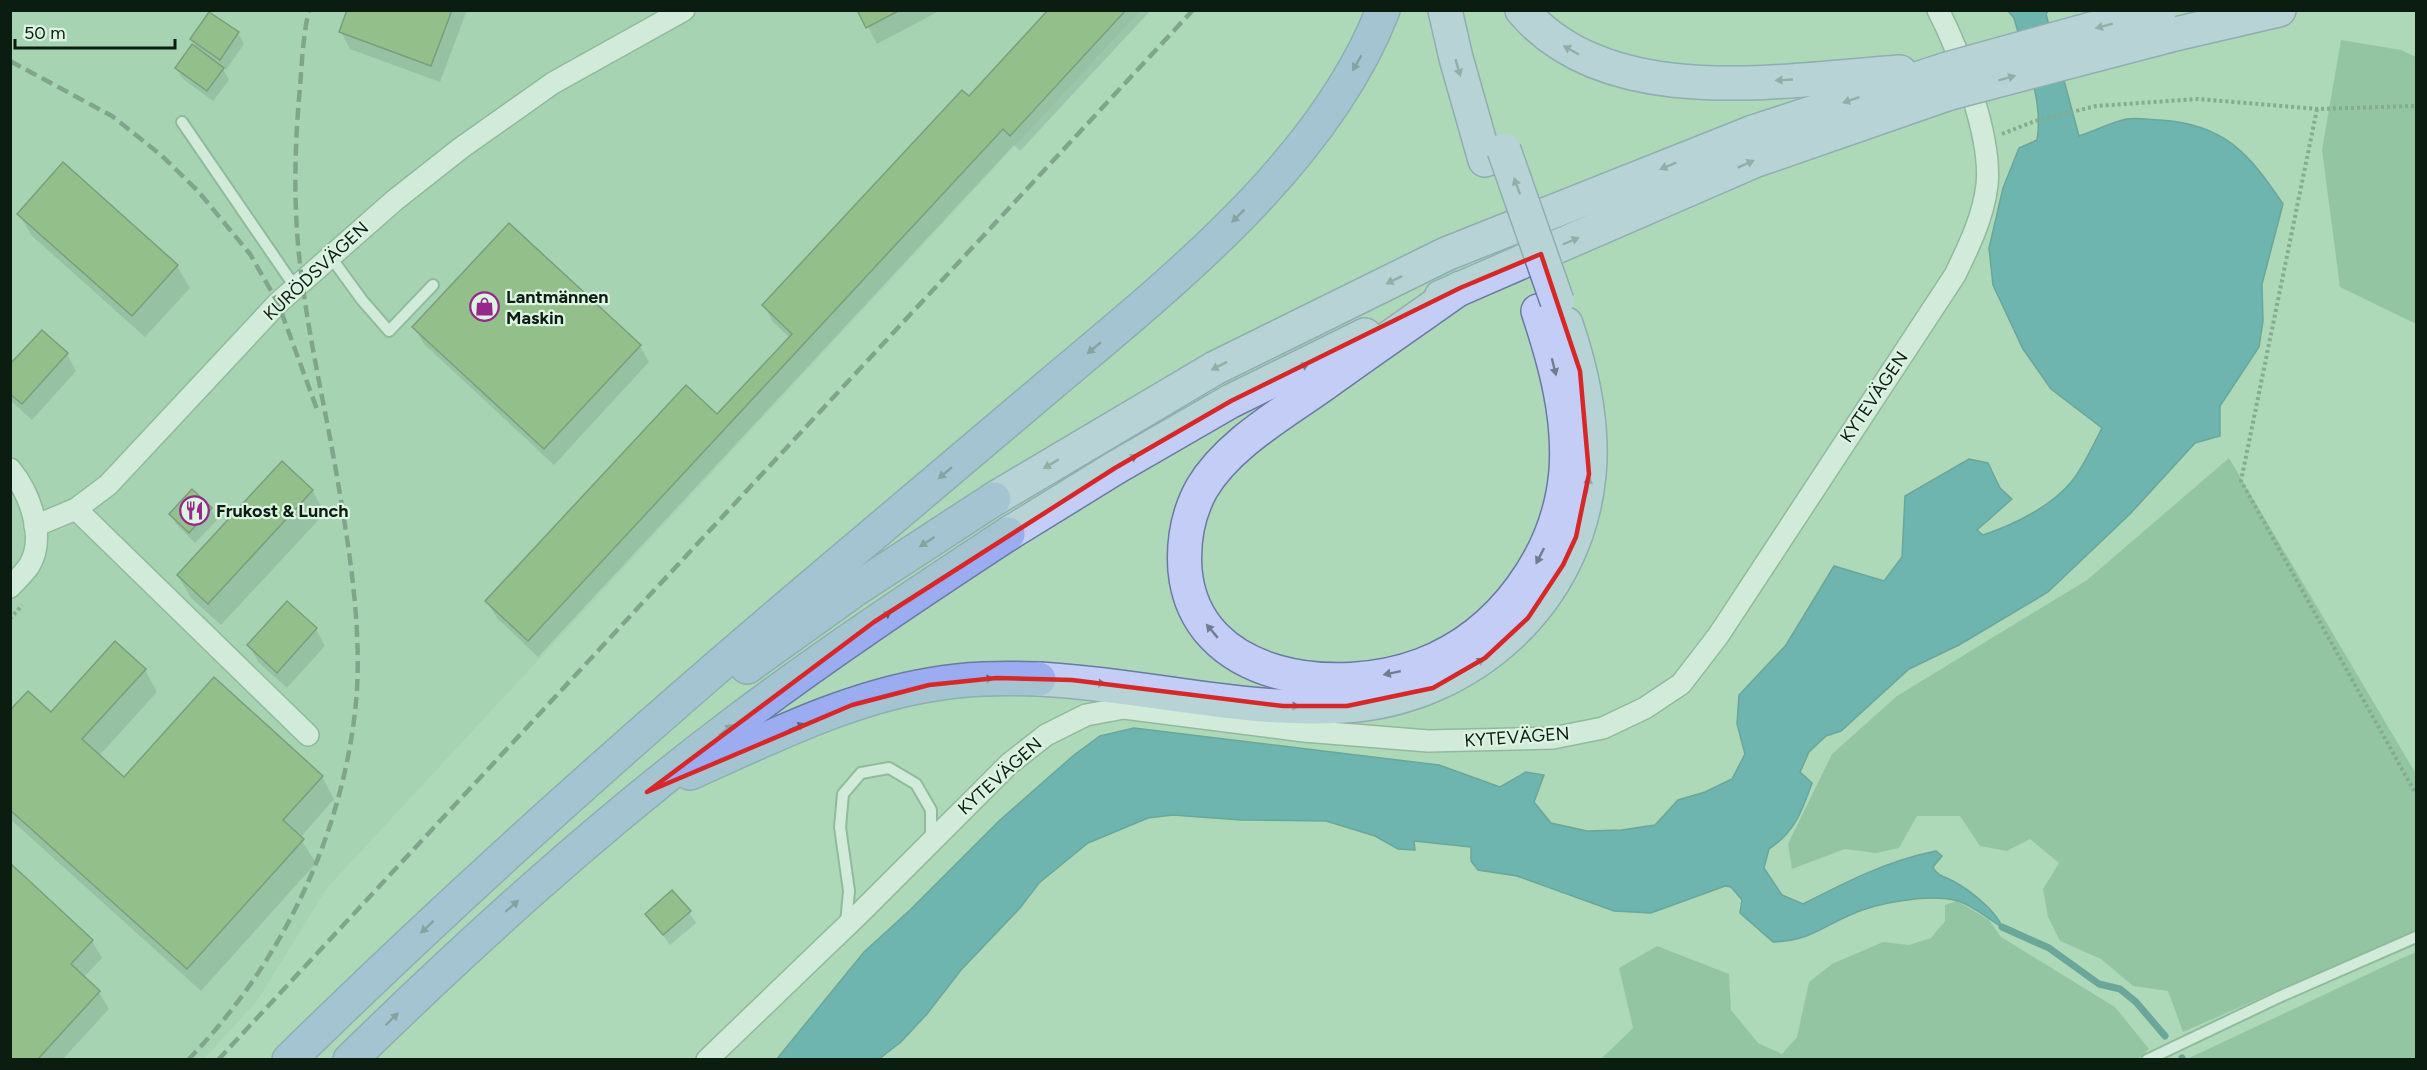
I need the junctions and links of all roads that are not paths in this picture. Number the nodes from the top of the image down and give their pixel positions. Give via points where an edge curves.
1 (684, 10) edge
2 (1383, 10) edge
3 (1445, 10) edge
4 (1468, 10) edge
5 (1522, 10) edge
6 (1938, 10) edge
7 (2279, 10) edge
8 (2165, 23) edge
9 (1949, 81) junction
10 (182, 122) dead end
11 (1495, 155) junction
12 (330, 256) junction
13 (433, 285) dead end
14 (295, 287) junction
15 (1460, 288) junction
16 (1548, 306) junction
17 (10, 469) edge
18 (993, 499) joint
19 (76, 509) junction
20 (35, 526) junction
21 (1008, 534) joint
22 (10, 587) edge
23 (1039, 679) joint
24 (308, 735) dead end
25 (647, 792) junction
26 (542, 823) junction
27 (931, 841) junction
28 (845, 928) junction
29 (2416, 937) edge
30 (289, 1059) edge
31 (350, 1059) edge
32 (707, 1059) edge
33 (2147, 1059) edge

1 - 12 street, KURÖDSVÄGEN via 553,83 461,148
2 -> 26 highway via 1360,59 1299,150 1195,260 702,680
3 -> 11 main road via 1456,58
4 - 11 main road
9 -> 5 main road via 1657,79 1595,62 1544,32
6 - 27 street, KYTEVÄGEN via 1951,35 1984,141 1987,184 1977,229 1955,275 1718,636 1681,684 1645,708 1603,728 1552,738 1428,741 1304,731 1124,708 1095,713 1046,735 1009,764
7 - 8 main road
8 - 9 main road, bridge
15 -> 9 main road
9 -> 18 main road via 1753,132 1446,254 1215,368
10 - 14 lane
11 - 16 main road, bridge
12 - 13 lane via 389,331
12 - 14 street, KURÖDSVÄGEN
14 - 19 street, KURÖDSVÄGEN via 108,485
16 -> 15 main road via 1562,399 1566,471 1561,500 1542,556 1502,612 1454,649 1424,664 1376,676 1306,678 1256,665 1232,652 1212,634 1196,610 1186,580 1184,549 1190,517 1202,488 1226,459 1261,428
21 -> 15 main road via 1231,401
23 -> 16 main road via 1283,706 1347,706 1377,703 1432,688 1485,658 1528,618 1547,593 1576,537 1584,507 1589,474 1586,406 1577,361
17 - 20 street via 30,500
18 -> 26 highway via 843,597
19 - 20 street, KURÖDSVÄGEN
19 - 24 street
20 - 22 street via 30,564
25 -> 21 highway via 874,622
25 -> 23 highway via 795,727 887,694 960,680
31 -> 25 highway via 468,944
26 -> 30 highway
27 - 28 street, KYTEVÄGEN
27 - 28 lane via 931,810 916,783 890,768 861,773 843,794 840,827 849,891
28 - 32 street, KYTEVÄGEN
29 - 33 lane

